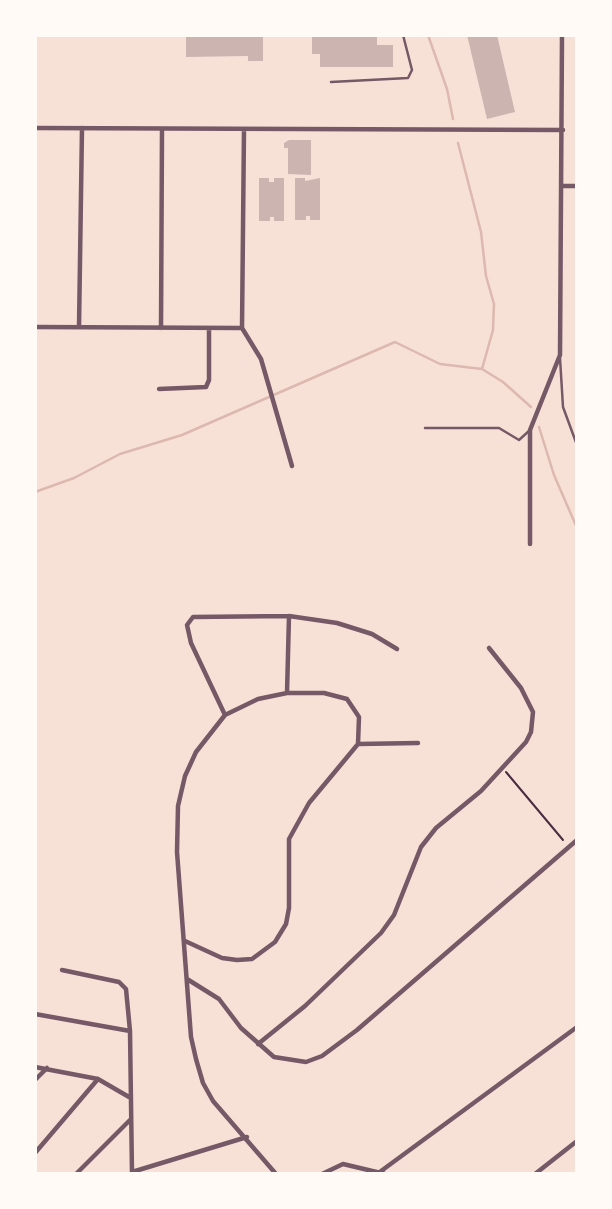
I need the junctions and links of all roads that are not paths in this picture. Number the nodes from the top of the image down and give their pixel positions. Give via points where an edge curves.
1 (403, 35) edge
2 (562, 35) edge
3 (331, 82) dead end
4 (35, 128) edge
5 (82, 128) junction
6 (162, 129) junction
7 (244, 129) junction
8 (563, 130) junction
9 (563, 186) junction
10 (577, 186) edge
11 (35, 327) edge
12 (79, 327) junction
13 (162, 328) junction
14 (209, 328) junction
15 (242, 328) junction
16 (560, 355) junction
17 (159, 389) dead end
18 (425, 428) dead end
19 (530, 430) junction
20 (577, 445) edge
21 (292, 466) dead end
22 (530, 544) dead end
23 (289, 616) junction
24 (489, 648) dead end
25 (397, 649) dead end
26 (287, 694) junction
27 (225, 715) junction
28 (418, 743) dead end
29 (358, 744) junction
30 (577, 840) edge
31 (185, 941) junction
32 (62, 970) dead end
33 (187, 979) junction
34 (35, 1014) edge
35 (577, 1027) edge
36 (130, 1031) junction
37 (258, 1044) junction
38 (35, 1067) edge
39 (47, 1068) junction
40 (97, 1079) junction
41 (35, 1080) edge
42 (130, 1098) junction
43 (131, 1119) junction
44 (247, 1137) junction
45 (577, 1141) edge
46 (35, 1153) edge
47 (132, 1173) edge
48 (378, 1173) edge
49 (76, 1174) edge
50 (276, 1174) edge
51 (322, 1174) edge
52 (385, 1174) edge
53 (535, 1174) edge

1 - 3 lane via 412,70 408,78
2 - 8 street
4 - 5 street
5 - 6 street
5 - 12 street
6 - 7 street
6 - 13 street
7 - 8 street
7 - 15 street
8 - 9 street
9 - 10 street
9 - 16 street
11 - 12 street
12 - 13 street
13 - 14 street
14 - 15 street
14 - 17 street via 206,387
15 - 21 street via 256,348
16 - 19 street
16 - 20 lane via 563,407
18 - 19 lane via 499,428 519,440
19 - 22 street
23 - 25 street via 358,628
23 - 26 street
23 - 27 street via 193,617 189,621 191,643
24 - 37 street via 521,688 534,720 526,743 421,847 394,915 381,933
26 - 27 street via 258,699
26 - 29 street via 324,693 347,699 359,717
27 - 31 street via 196,752 178,806
28 - 29 street
29 - 31 street via 309,803 289,839 289,908 275,942 252,959 237,960
30 - 37 street via 323,1056 287,1062
31 - 33 street
32 - 36 street via 123,985
33 - 37 street via 219,999
33 - 44 street via 191,1037 203,1083 213,1101
34 - 36 street
35 - 48 street
36 - 42 street
38 - 39 street
39 - 40 street
39 - 41 street
40 - 42 street
40 - 46 street
42 - 43 street
43 - 47 street
43 - 49 street
44 - 47 street
44 - 50 street
45 - 53 street
48 - 51 street via 343,1164
48 - 52 street

